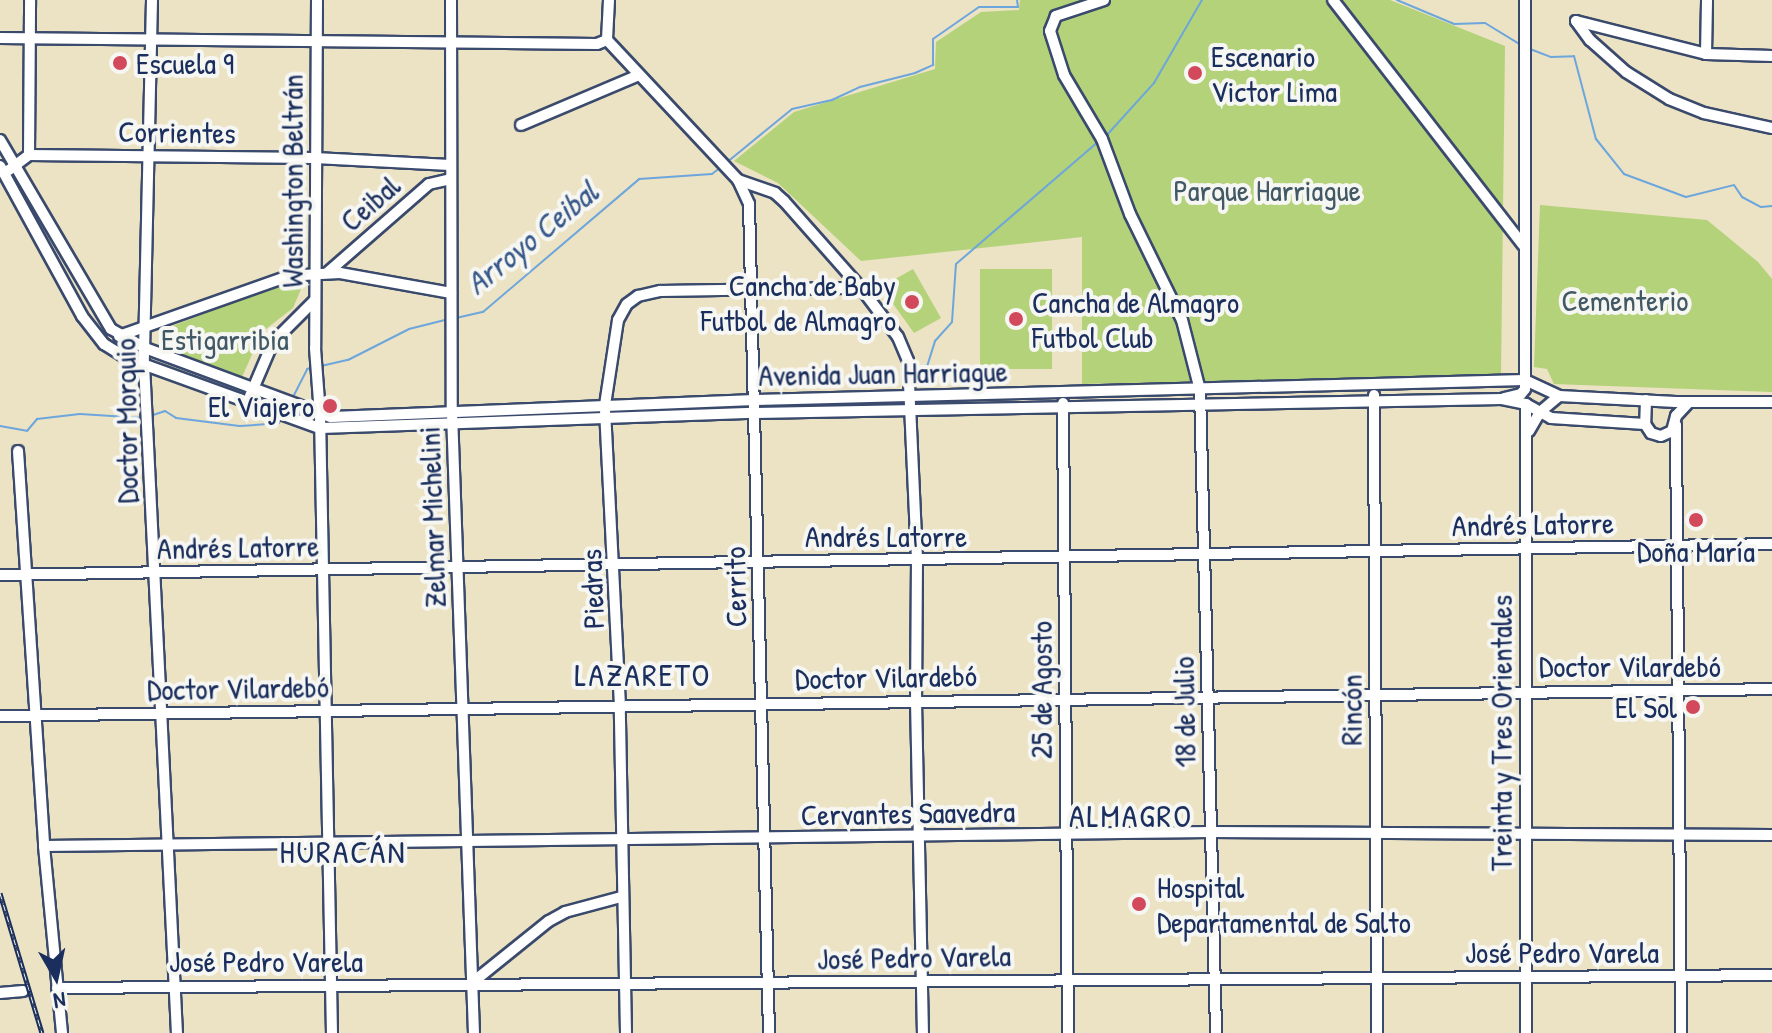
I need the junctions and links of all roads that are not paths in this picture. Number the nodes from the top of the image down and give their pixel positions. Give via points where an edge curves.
1 (30, 0) edge
2 (152, 0) edge
3 (317, 0) edge
4 (451, 0) edge
5 (609, 0) edge
6 (1104, 0) edge
7 (1333, 0) edge
8 (1525, 0) edge
9 (1707, 0) edge
10 (0, 38) edge
11 (29, 39) junction
12 (151, 39) junction
13 (607, 40) junction
14 (316, 42) junction
15 (450, 42) junction
16 (1706, 54) junction
17 (1772, 56) edge
18 (639, 75) junction
19 (521, 125) dead end
20 (1772, 128) edge
21 (0, 140) edge
22 (29, 155) junction
23 (147, 155) junction
24 (315, 158) junction
25 (450, 165) junction
26 (15, 167) junction
27 (2, 170) edge
28 (734, 177) junction
29 (450, 179) junction
30 (1523, 245) junction
31 (321, 274) junction
32 (861, 288) junction
33 (754, 289) junction
34 (451, 293) junction
35 (315, 300) junction
36 (147, 326) junction
37 (119, 336) junction
38 (145, 348) junction
39 (144, 364) junction
40 (1519, 380) junction
41 (1374, 386) junction
42 (253, 390) junction
43 (1200, 390) junction
44 (1063, 394) junction
45 (1559, 396) junction
46 (913, 397) junction
47 (1502, 399) junction
48 (756, 400) junction
49 (1646, 400) junction
50 (1374, 401) junction
51 (1672, 402) junction
52 (1689, 402) junction
53 (1772, 402) edge
54 (247, 403) junction
55 (1526, 404) junction
56 (605, 405) junction
57 (1200, 405) junction
58 (1063, 407) junction
59 (913, 411) junction
60 (1540, 412) junction
61 (452, 413) junction
62 (756, 413) junction
63 (320, 415) junction
64 (609, 419) junction
65 (1676, 421) junction
66 (1645, 424) junction
67 (453, 425) junction
68 (319, 428) junction
69 (1528, 433) junction
70 (18, 451) dead end
71 (1772, 544) edge
72 (1675, 545) junction
73 (1524, 546) junction
74 (1375, 552) junction
75 (1204, 555) junction
76 (1064, 558) junction
77 (917, 560) junction
78 (758, 561) junction
79 (615, 562) junction
80 (457, 567) junction
81 (324, 569) junction
82 (154, 573) junction
83 (0, 575) edge
84 (29, 575) junction
85 (1772, 689) edge
86 (1523, 691) junction
87 (1676, 691) junction
88 (1375, 693) junction
89 (1066, 697) junction
90 (1207, 698) junction
91 (916, 701) junction
92 (762, 704) junction
93 (620, 706) junction
94 (464, 709) junction
95 (325, 710) junction
96 (161, 713) junction
97 (0, 716) edge
98 (36, 716) junction
99 (1211, 832) junction
100 (1376, 832) junction
101 (1525, 832) junction
102 (1679, 834) junction
103 (1066, 835) junction
104 (1772, 835) edge
105 (918, 837) junction
106 (762, 840) junction
107 (466, 841) junction
108 (621, 841) junction
109 (328, 842) junction
110 (167, 844) junction
111 (44, 846) junction
112 (621, 897) junction
113 (1772, 975) edge
114 (1527, 976) junction
115 (1681, 976) junction
116 (1214, 977) junction
117 (1377, 977) junction
118 (1067, 979) junction
119 (920, 980) junction
120 (472, 983) junction
121 (768, 983) junction
122 (331, 984) junction
123 (174, 985) junction
124 (626, 985) junction
125 (57, 988) junction
126 (1, 989) edge
127 (23, 991) dead end
128 (62, 1033) edge
129 (177, 1033) edge
130 (332, 1033) edge
131 (474, 1033) edge
132 (626, 1033) edge
133 (769, 1033) edge
134 (923, 1033) edge
135 (1068, 1033) edge
136 (1216, 1033) edge
137 (1377, 1033) edge
138 (1526, 1033) edge
139 (1681, 1033) edge

1 - 11 street
2 - 12 street, Doctor Morquio
3 - 14 street, Washington Beltrán
4 - 15 street, Zelmar Michelini
5 - 13 street
6 - 43 street, 18 de Julio via 1056,16 1051,44 1102,139 1130,214 1182,320
7 - 30 street
8 - 30 street
9 - 16 street
10 - 11 street
11 - 12 street
11 - 22 street
12 - 14 street
12 - 23 street, Doctor Morquio
13 - 15 street
13 - 18 street
14 - 15 street
14 - 24 street, Washington Beltrán
15 - 25 street, Zelmar Michelini
16 - 17 street
16 - 20 street via 1576,21 1626,72 1669,99
18 - 19 street
18 - 28 street, Cerrito
21 - 26 street
22 - 23 street, Corrientes
22 - 26 street
23 - 24 street, Corrientes
23 - 36 street, Doctor Morquio
24 - 25 street, Corrientes
24 - 31 street, Washington Beltrán
25 - 29 street, Zelmar Michelini
26 - 27 street
26 - 37 street via 95,308
27 - 39 street, Avenida Juan Harriague via 92,332 113,351
28 - 32 street via 775,193
28 - 33 street, Cerrito via 749,204
29 - 31 street, Ceibal via 429,184
29 - 34 street, Zelmar Michelini
30 - 40 street
31 - 34 street
31 - 35 street, Washington Beltrán
31 - 36 street via 286,277
32 - 33 street
32 - 46 street via 898,337
33 - 48 street, Cerrito
33 - 56 street, Piedras via 660,291 627,304 618,320
34 - 61 street, Zelmar Michelini
35 - 42 street via 273,342
35 - 63 street, Washington Beltrán
36 - 37 street
36 - 38 street, Doctor Morquio
37 - 38 street, Avenida Juan Harriague
38 - 39 street, Doctor Morquio
38 - 42 street, Avenida Juan Harriague
39 - 54 street, Avenida Juan Harriague
39 - 82 street, Doctor Morquio
40 - 41 street, Avenida Juan Harriague
40 - 45 street, Avenida Juan Harriague
40 - 47 street via 1524,392
41 - 43 street, Avenida Juan Harriague
41 - 50 street, Rincón
42 - 54 street
42 - 63 street, Avenida Juan Harriague
43 - 44 street, Avenida Juan Harriague
43 - 57 street, 18 de Julio
44 - 46 street, Avenida Juan Harriague
44 - 58 street, 25 de Agosto
45 - 49 street, Avenida Juan Harriague
45 - 60 street, Treinta y Tres Orientales
46 - 48 street, Avenida Juan Harriague
46 - 59 street
47 - 50 street, Avenida Juan Harriague
47 - 55 street, Avenida Juan Harriague
48 - 56 street, Avenida Juan Harriague
48 - 62 street, Cerrito
49 - 51 street, Avenida Juan Harriague
49 - 66 street
50 - 57 street, Avenida Juan Harriague
50 - 74 street, Rincón
51 - 52 street, Avenida Juan Harriague
51 - 65 street
52 - 53 street, Avenida Juan Harriague
52 - 65 street
54 - 68 street, Avenida Juan Harriague
55 - 60 street, Avenida Juan Harriague
55 - 69 street, Treinta y Tres Orientales
56 - 61 street, Avenida Juan Harriague
56 - 64 street, Piedras
57 - 58 street, Avenida Juan Harriague
57 - 75 street, 18 de Julio
58 - 59 street, Avenida Juan Harriague
58 - 76 street, 25 de Agosto
59 - 62 street, Avenida Juan Harriague
59 - 77 street
60 - 66 street, Avenida Juan Harriague via 1578,422
60 - 69 street, Treinta y Tres Orientales
61 - 63 street, Avenida Juan Harriague
61 - 67 street, Zelmar Michelini
62 - 64 street, Avenida Juan Harriague
62 - 78 street, Cerrito
63 - 68 street, Washington Beltrán
64 - 67 street, Avenida Juan Harriague
64 - 79 street, Piedras
65 - 66 street via 1672,431 1661,436
65 - 72 street
67 - 68 street, Avenida Juan Harriague
67 - 80 street, Zelmar Michelini
68 - 81 street, Washington Beltrán
69 - 73 street, Treinta y Tres Orientales
70 - 84 street
71 - 72 street, Andrés Latorre
72 - 73 street, Andrés Latorre
72 - 87 street
73 - 74 street, Andrés Latorre
73 - 86 street, Treinta y Tres Orientales
74 - 75 street, Andrés Latorre
74 - 88 street, Rincón
75 - 76 street, Andrés Latorre
75 - 90 street, 18 de Julio
76 - 77 street, Andrés Latorre
76 - 89 street, 25 de Agosto
77 - 78 street, Andrés Latorre
77 - 91 street
78 - 79 street, Andrés Latorre
78 - 92 street, Cerrito
79 - 80 street, Andrés Latorre
79 - 93 street, Piedras
80 - 81 street, Andrés Latorre
80 - 94 street, Zelmar Michelini
81 - 82 street, Andrés Latorre
81 - 95 street, Washington Beltrán
82 - 84 street, Andrés Latorre
82 - 96 street, Doctor Morquio
83 - 84 street, Andrés Latorre
84 - 98 street
85 - 87 street, Doctor Vilardebó
86 - 87 street, Doctor Vilardebó
86 - 88 street, Doctor Vilardebó
86 - 101 street, Treinta y Tres Orientales
87 - 102 street
88 - 90 street, Doctor Vilardebó
88 - 100 street, Rincón
89 - 90 street, Doctor Vilardebó
89 - 91 street, Doctor Vilardebó
89 - 103 street, 25 de Agosto
90 - 99 street, 18 de Julio
91 - 92 street, Doctor Vilardebó
91 - 105 street
92 - 93 street, Doctor Vilardebó
92 - 106 street, Cerrito
93 - 94 street, Doctor Vilardebó
93 - 108 street, Piedras
94 - 95 street, Doctor Vilardebó
94 - 107 street, Zelmar Michelini
95 - 96 street, Doctor Vilardebó
95 - 109 street, Washington Beltrán
96 - 98 street, Doctor Vilardebó
96 - 110 street, Doctor Morquio
97 - 98 street, Doctor Vilardebó
98 - 111 street
99 - 100 street, Cervantes Saavedra
99 - 103 street, Cervantes Saavedra
99 - 116 street, 18 de Julio
100 - 101 street, Cervantes Saavedra
100 - 117 street, Rincón
101 - 102 street, Cervantes Saavedra
101 - 114 street, Treinta y Tres Orientales
102 - 104 street, Cervantes Saavedra
102 - 115 street
103 - 105 street, Cervantes Saavedra
103 - 118 street, 25 de Agosto
105 - 106 street, Cervantes Saavedra
105 - 119 street
106 - 108 street, Cervantes Saavedra
106 - 121 street, Cerrito
107 - 108 street, Cervantes Saavedra
107 - 109 street, Cervantes Saavedra
107 - 120 street, Zelmar Michelini
108 - 112 street, Piedras
109 - 110 street, Cervantes Saavedra
109 - 122 street, Washington Beltrán
110 - 111 street, Cervantes Saavedra
110 - 123 street, Doctor Morquio
111 - 125 street
112 - 120 street via 549,921
112 - 124 street, Piedras
113 - 115 street, José Pedro Varela
114 - 115 street, José Pedro Varela
114 - 117 street, José Pedro Varela
114 - 138 street, Treinta y Tres Orientales
115 - 139 street
116 - 117 street, José Pedro Varela
116 - 118 street, José Pedro Varela
116 - 136 street, 18 de Julio
117 - 137 street, Rincón
118 - 119 street, José Pedro Varela
118 - 135 street, 25 de Agosto
119 - 121 street, José Pedro Varela
119 - 134 street
120 - 122 street, José Pedro Varela
120 - 124 street, José Pedro Varela
120 - 131 street, Zelmar Michelini
121 - 124 street, José Pedro Varela
121 - 133 street, Cerrito
122 - 123 street, José Pedro Varela
122 - 130 street, Washington Beltrán
123 - 125 street, José Pedro Varela
123 - 129 street, Doctor Morquio
124 - 132 street, Piedras
125 - 128 street
126 - 127 street

